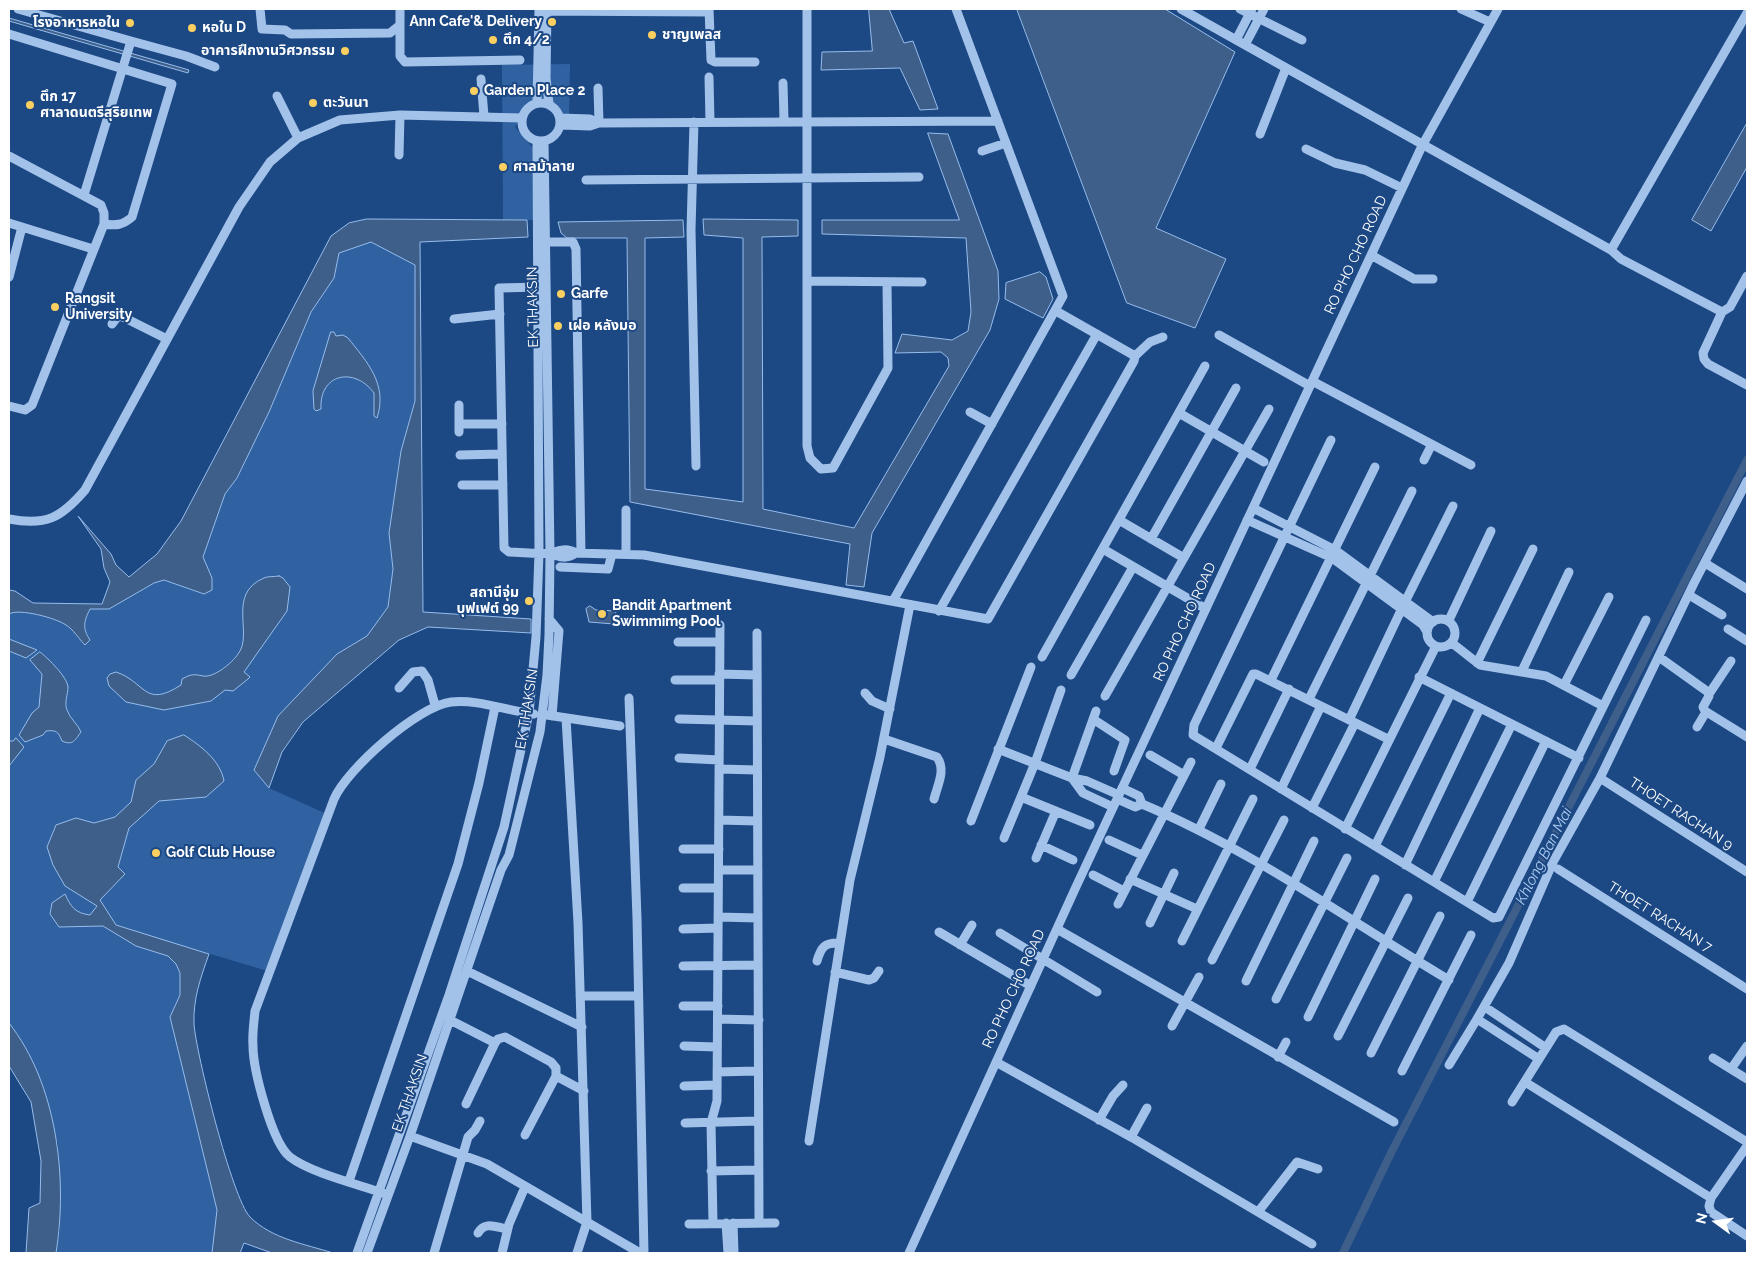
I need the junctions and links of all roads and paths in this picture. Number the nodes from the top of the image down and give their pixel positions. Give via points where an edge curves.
1 (18, 9) edge
2 (260, 9) edge
3 (400, 9) edge
4 (807, 9) edge
5 (956, 9) edge
6 (1180, 9) edge
7 (1240, 9) edge
8 (1264, 9) edge
9 (1461, 9) edge
10 (1498, 9) edge
11 (543, 10) edge
12 (641, 10) edge
13 (709, 10) edge
14 (591, 11) edge
15 (1251, 11) edge
16 (1747, 16) edge
17 (1259, 19) junction
18 (1490, 22) junction
19 (400, 25) junction
20 (9, 34) edge
21 (1302, 40) dead end
22 (1240, 42) junction
23 (131, 43) junction
24 (520, 60) dead end
25 (755, 62) dead end
26 (216, 67) dead end
27 (1286, 68) junction
28 (123, 70) junction
29 (709, 77) dead end
30 (481, 80) dead end
31 (783, 83) dead end
32 (598, 88) dead end
33 (277, 96) dead end
34 (537, 103) junction
35 (549, 104) junction
36 (400, 115) junction
37 (484, 116) junction
38 (522, 118) junction
39 (784, 120) junction
40 (808, 120) junction
41 (998, 121) junction
42 (560, 122) junction
43 (694, 122) junction
44 (710, 122) junction
45 (598, 123) junction
46 (1260, 134) dead end
47 (298, 138) junction
48 (540, 141) junction
49 (1006, 142) junction
50 (1422, 146) junction
51 (1306, 149) dead end
52 (982, 151) dead end
53 (399, 155) dead end
54 (9, 156) edge
55 (808, 177) junction
56 (919, 177) dead end
57 (693, 178) junction
58 (586, 180) dead end
59 (1402, 188) junction
60 (84, 195) junction
61 (9, 223) edge
62 (104, 224) junction
63 (541, 226) junction
64 (22, 227) junction
65 (546, 242) junction
66 (93, 249) junction
67 (1611, 250) junction
68 (1371, 255) junction
69 (1747, 276) edge
70 (9, 277) edge
71 (1433, 279) dead end
72 (808, 281) junction
73 (887, 282) junction
74 (922, 282) dead end
75 (546, 286) junction
76 (536, 287) junction
77 (1056, 311) junction
78 (1722, 312) junction
79 (500, 314) junction
80 (454, 319) dead end
81 (112, 324) dead end
82 (1097, 334) junction
83 (1219, 335) dead end
84 (1163, 337) dead end
85 (167, 339) junction
86 (1135, 356) junction
87 (1205, 366) dead end
88 (1311, 384) junction
89 (1747, 385) edge
90 (1236, 388) dead end
91 (9, 406) edge
92 (459, 406) dead end
93 (1269, 409) dead end
94 (970, 412) dead end
95 (1179, 413) junction
96 (502, 424) junction
97 (992, 424) junction
98 (1212, 432) junction
99 (1331, 440) dead end
100 (1431, 446) junction
101 (1245, 451) junction
102 (502, 454) junction
103 (460, 455) dead end
104 (1424, 460) dead end
105 (1264, 462) dead end
106 (1471, 465) dead end
107 (696, 466) dead end
108 (1375, 466) dead end
109 (1747, 481) edge
110 (462, 485) dead end
111 (503, 485) junction
112 (1412, 491) dead end
113 (1453, 506) dead end
114 (1253, 508) junction
115 (626, 510) dead end
116 (9, 519) edge
117 (1119, 520) junction
118 (1248, 520) junction
119 (1290, 526) junction
120 (1491, 532) dead end
121 (1286, 536) junction
122 (1151, 539) junction
123 (1102, 549) junction
124 (1533, 549) dead end
125 (539, 553) junction
126 (550, 553) junction
127 (578, 553) junction
128 (626, 553) junction
129 (612, 554) junction
130 (1333, 554) junction
131 (1184, 558) junction
132 (1705, 563) junction
133 (560, 567) dead end
134 (1133, 567) junction
135 (1569, 572) dead end
136 (1368, 580) junction
137 (1167, 587) junction
138 (1747, 589) edge
139 (1689, 595) junction
140 (1609, 596) dead end
141 (893, 601) junction
142 (910, 604) junction
143 (1403, 605) junction
144 (1206, 610) junction
145 (939, 611) junction
146 (1722, 615) dead end
147 (1449, 620) junction
148 (1646, 620) dead end
149 (1433, 622) junction
150 (720, 625) dead end
151 (1728, 629) dead end
152 (1427, 632) junction
153 (757, 633) dead end
154 (1747, 641) edge
155 (678, 642) dead end
156 (720, 642) junction
157 (1452, 642) junction
158 (1436, 646) junction
159 (1659, 656) junction
160 (1042, 657) dead end
161 (1731, 661) dead end
162 (1477, 663) junction
163 (1031, 667) dead end
164 (1522, 671) junction
165 (757, 675) junction
166 (1071, 675) dead end
167 (719, 677) junction
168 (1419, 677) junction
169 (675, 680) dead end
170 (1271, 680) junction
171 (1564, 685) junction
172 (399, 688) dead end
173 (1289, 689) junction
174 (1061, 690) dead end
175 (865, 693) dead end
176 (1451, 693) junction
177 (1709, 694) junction
178 (1105, 696) dead end
179 (629, 698) dead end
180 (1309, 699) junction
181 (435, 705) junction
182 (1322, 706) junction
183 (1603, 706) junction
184 (495, 707) junction
185 (1480, 708) junction
186 (890, 709) junction
187 (1706, 712) junction
188 (529, 713) junction
189 (546, 715) junction
190 (566, 718) junction
191 (679, 718) dead end
192 (719, 719) junction
193 (757, 721) junction
194 (1352, 721) junction
195 (1512, 724) junction
196 (620, 726) dead end
197 (1697, 726) dead end
198 (1747, 737) edge
199 (884, 739) junction
200 (1388, 739) junction
201 (1546, 741) junction
202 (1216, 748) junction
203 (998, 749) junction
204 (1150, 755) dead end
205 (679, 758) dead end
206 (1579, 758) junction
207 (1191, 762) dead end
208 (1035, 763) junction
209 (719, 764) junction
210 (757, 770) junction
211 (1250, 770) junction
212 (1114, 771) dead end
213 (1184, 775) junction
214 (1072, 778) junction
215 (1600, 778) junction
216 (1220, 784) dead end
217 (1281, 789) junction
218 (1021, 796) junction
219 (1118, 797) junction
220 (934, 798) dead end
221 (1253, 799) dead end
222 (1312, 808) junction
223 (1056, 811) junction
224 (1163, 813) junction
225 (719, 820) junction
226 (1284, 820) dead end
227 (758, 821) junction
228 (971, 821) dead end
229 (1090, 825) dead end
230 (1199, 829) junction
231 (1345, 829) junction
232 (1004, 838) dead end
233 (1109, 840) dead end
234 (1314, 841) dead end
235 (1041, 845) junction
236 (1229, 845) junction
237 (1374, 846) junction
238 (684, 849) dead end
239 (719, 849) junction
240 (1142, 855) junction
241 (1036, 858) dead end
242 (1347, 858) dead end
243 (1074, 860) dead end
244 (1260, 864) junction
245 (1405, 865) junction
246 (1558, 868) dead end
247 (718, 870) junction
248 (758, 870) junction
249 (1747, 872) edge
250 (1174, 873) dead end
251 (1093, 875) dead end
252 (1130, 879) junction
253 (1375, 880) dead end
254 (1434, 882) junction
255 (1293, 883) junction
256 (683, 888) dead end
257 (718, 888) junction
258 (1124, 891) junction
259 (1163, 894) junction
260 (1408, 898) dead end
261 (1324, 902) junction
262 (1467, 902) junction
263 (1118, 904) dead end
264 (1197, 910) junction
265 (1440, 916) dead end
266 (718, 917) junction
267 (758, 918) junction
268 (1356, 921) junction
269 (1150, 922) dead end
270 (972, 925) dead end
271 (683, 928) dead end
272 (718, 928) junction
273 (1056, 929) junction
274 (938, 932) dead end
275 (1000, 933) dead end
276 (1471, 935) dead end
277 (1386, 940) junction
278 (1182, 941) dead end
279 (840, 943) junction
280 (960, 945) junction
281 (1043, 959) junction
282 (1212, 960) dead end
283 (817, 961) dead end
284 (1418, 961) junction
285 (683, 966) dead end
286 (718, 966) junction
287 (758, 966) junction
288 (879, 971) dead end
289 (467, 972) junction
290 (835, 972) junction
291 (1199, 977) dead end
292 (1449, 980) junction
293 (1246, 981) dead end
294 (1031, 986) junction
295 (1747, 989) edge
296 (1098, 992) dead end
297 (580, 996) junction
298 (637, 996) junction
299 (1276, 999) dead end
300 (1184, 1003) junction
301 (683, 1006) dead end
302 (718, 1006) junction
303 (1485, 1007) junction
304 (1308, 1017) dead end
305 (718, 1019) junction
306 (1477, 1019) junction
307 (450, 1020) junction
308 (758, 1020) junction
309 (1172, 1026) dead end
310 (582, 1027) junction
311 (1338, 1036) dead end
312 (1286, 1042) dead end
313 (495, 1043) junction
314 (684, 1046) dead end
315 (1747, 1046) edge
316 (718, 1047) junction
317 (1546, 1048) junction
318 (1372, 1053) dead end
319 (1278, 1057) junction
320 (1713, 1058) dead end
321 (1539, 1059) junction
322 (996, 1062) junction
323 (1449, 1065) dead end
324 (1731, 1069) junction
325 (758, 1071) junction
326 (1402, 1071) dead end
327 (717, 1072) junction
328 (556, 1076) junction
329 (1747, 1079) edge
330 (1525, 1082) junction
331 (717, 1085) junction
332 (1123, 1085) dead end
333 (684, 1086) dead end
334 (584, 1091) junction
335 (1512, 1102) dead end
336 (466, 1104) dead end
337 (1147, 1108) dead end
338 (1099, 1120) junction
339 (480, 1121) dead end
340 (758, 1121) junction
341 (1394, 1122) dead end
342 (712, 1123) junction
343 (685, 1124) dead end
344 (525, 1135) dead end
345 (410, 1136) junction
346 (1131, 1137) junction
347 (809, 1141) dead end
348 (1747, 1142) edge
349 (1747, 1146) edge
350 (463, 1154) junction
351 (1318, 1169) dead end
352 (759, 1170) junction
353 (711, 1171) junction
354 (348, 1180) junction
355 (525, 1187) junction
356 (383, 1193) junction
357 (1711, 1198) junction
358 (1258, 1212) junction
359 (587, 1222) junction
360 (775, 1222) dead end
361 (713, 1223) junction
362 (730, 1223) junction
363 (759, 1223) junction
364 (689, 1224) dead end
365 (507, 1229) junction
366 (478, 1233) dead end
367 (1747, 1236) edge
368 (1312, 1244) dead end
369 (357, 1253) edge
370 (367, 1253) edge
371 (434, 1253) edge
372 (502, 1253) edge
373 (577, 1253) edge
374 (642, 1253) edge
375 (728, 1253) edge
376 (734, 1253) edge
377 (909, 1253) edge

1 - 23 street
2 - 19 street via 262,28 285,30 291,34 386,34
3 - 19 street
4 - 40 street
5 - 41 street
6 - 22 street
7 - 15 street
8 - 17 street
9 - 18 street
10 - 18 street, RO PHO CHO ROAD
11 - 14 street
11 - 34 street
11 - 35 street
12 - 13 street
12 - 14 street
13 - 25 street via 709,56 716,62
15 - 17 street
15 - 22 street
16 - 67 street
17 - 21 street
17 - 22 street
18 - 50 street, RO PHO CHO ROAD
19 - 24 street via 400,56 406,62
20 - 28 street
22 - 27 street
23 - 26 street
23 - 28 street
27 - 46 street
27 - 50 street
28 - 60 street
28 - 62 street via 172,84 132,217 125,224
29 - 44 street
30 - 37 street
31 - 39 street
32 - 45 street
33 - 47 street
34 - 35 street
34 - 38 street via 527,108
35 - 42 street via 555,108
36 - 37 street
36 - 47 street via 340,120
36 - 53 street
37 - 38 street
38 - 48 street via 528,136
39 - 40 street
39 - 44 street
40 - 41 street
40 - 55 street
41 - 49 street
42 - 45 street via 590,119
42 - 48 street via 554,136
43 - 44 street
43 - 45 street
43 - 57 street
47 - 85 street via 270,162 246,196
48 - 63 street, EK THAKSIN
49 - 52 street
49 - 77 street via 1063,292
50 - 59 street, RO PHO CHO ROAD
50 - 67 street
51 - 59 street
54 - 60 street
55 - 56 street
55 - 57 street
55 - 72 street
57 - 58 street
57 - 107 street via 691,230
59 - 68 street, RO PHO CHO ROAD
60 - 62 street via 101,205
61 - 64 street
62 - 66 street
63 - 65 street, EK THAKSIN
63 - 76 street
64 - 66 street
64 - 70 street
65 - 75 street, EK THAKSIN
65 - 127 street via 573,242 576,249
66 - 91 street via 32,405 25,410
67 - 78 street via 1621,259
68 - 71 street via 1414,279
68 - 88 street, RO PHO CHO ROAD
69 - 78 street via 1730,307
72 - 73 street
72 - 73 street via 807,446 814,465 828,470 833,468 888,368
73 - 74 street
75 - 76 street
75 - 126 street, EK THAKSIN
76 - 79 street via 500,287
76 - 125 street
77 - 82 street
77 - 97 street
78 - 89 street via 1703,353 1704,360
79 - 80 street
79 - 96 street
81 - 85 street via 118,316 123,317
82 - 86 street
82 - 145 street
83 - 88 street
84 - 86 street via 1150,342
85 - 116 street via 93,478 68,510 53,518 34,521
86 - 145 street via 988,620
87 - 95 street
88 - 100 street
88 - 114 street, RO PHO CHO ROAD
90 - 98 street
92 - 96 street via 459,428
93 - 101 street
94 - 97 street
95 - 98 street
95 - 117 street
96 - 102 street
97 - 141 street
98 - 101 street
98 - 122 street
99 - 119 street
100 - 104 street
100 - 106 street
101 - 105 street
101 - 131 street
102 - 103 street
102 - 111 street
108 - 130 street
109 - 132 street
110 - 111 street
111 - 125 street via 504,548 509,552
112 - 136 street
113 - 143 street
114 - 118 street, RO PHO CHO ROAD
114 - 119 street
115 - 128 street
117 - 122 street
117 - 123 street
118 - 121 street
118 - 144 street, RO PHO CHO ROAD
119 - 121 street
119 - 130 street
120 - 147 street
121 - 130 street
121 - 202 street via 1192,730 1193,735
122 - 131 street
123 - 134 street
123 - 160 street
124 - 162 street
125 - 126 street
125 - 188 street
126 - 127 street via 558,549
126 - 189 street, EK THAKSIN via 549,619 559,631
127 - 129 street
128 - 129 street
128 - 141 street
129 - 133 street via 608,569
130 - 136 street
130 - 170 street
131 - 137 street
132 - 138 street
132 - 139 street
134 - 137 street
134 - 166 street
135 - 164 street
136 - 143 street
136 - 180 street
137 - 144 street
137 - 178 street
139 - 146 street
139 - 159 street
140 - 171 street
141 - 142 street
142 - 145 street
142 - 186 street
143 - 149 street
143 - 152 street
143 - 194 street
144 - 219 street, RO PHO CHO ROAD
147 - 149 street via 1440,618
147 - 157 street via 1456,631
148 - 183 street
149 - 152 street
150 - 156 street
151 - 154 street
152 - 158 street
153 - 165 street
155 - 156 street
156 - 167 street
157 - 158 street via 1444,647
157 - 162 street
158 - 168 street
159 - 177 street
159 - 215 street
161 - 177 street
162 - 164 street via 1494,669
163 - 203 street
164 - 171 street via 1546,676
165 - 167 street
165 - 193 street
167 - 169 street
167 - 192 street
168 - 176 street
168 - 200 street
170 - 173 street
170 - 202 street via 1253,674
171 - 183 street
172 - 181 street via 413,672 422,671
173 - 180 street
173 - 211 street
174 - 208 street
175 - 186 street via 872,701
176 - 185 street
176 - 237 street
177 - 187 street via 1703,707
179 - 298 street
180 - 182 street
181 - 184 street via 464,702
181 - 354 street via 420,713 362,762 338,790 255,1011 252,1046 266,1108 281,1146 298,1162
182 - 194 street
182 - 217 street
183 - 206 street
184 - 188 street
184 - 354 street via 460,857
185 - 195 street
185 - 245 street
186 - 199 street
187 - 197 street
187 - 198 street
188 - 189 street
188 - 356 street via 504,827
189 - 190 street
189 - 289 street, EK THAKSIN via 509,855
190 - 196 street
190 - 297 street
191 - 192 street
192 - 193 street
192 - 209 street
193 - 210 street
194 - 200 street
194 - 222 street
195 - 201 street
195 - 254 street
199 - 220 street via 937,757 942,770
199 - 279 street via 850,880
200 - 231 street
201 - 206 street
201 - 262 street
202 - 211 street
203 - 208 street
203 - 228 street
204 - 213 street
205 - 209 street
206 - 262 street via 1499,917 1493,918
207 - 213 street
208 - 214 street
208 - 218 street
209 - 210 street
209 - 225 street
210 - 227 street
211 - 217 street
212 - 214 street via 1125,740 1095,715
213 - 224 street
214 - 219 street via 1088,781
214 - 219 street via 1083,793
215 - 249 street, THOET RACHAN 9
215 - 303 street via 1553,862 1509,963
216 - 230 street
217 - 222 street
218 - 223 street
218 - 232 street
219 - 224 street via 1135,807 1142,804
219 - 273 street, RO PHO CHO ROAD
221 - 236 street
222 - 231 street
223 - 229 street
223 - 235 street
224 - 230 street
224 - 240 street
225 - 227 street
225 - 239 street
226 - 244 street
227 - 248 street
230 - 236 street
231 - 237 street
233 - 240 street
234 - 255 street
235 - 241 street
235 - 243 street
236 - 244 street
236 - 264 street
237 - 245 street
238 - 239 street
239 - 247 street
240 - 252 street
242 - 261 street
244 - 255 street
244 - 282 street
245 - 254 street
246 - 295 street, THOET RACHAN 7
247 - 248 street
247 - 257 street
248 - 267 street
250 - 259 street
251 - 258 street
252 - 258 street
252 - 259 street
253 - 268 street
254 - 262 street
255 - 261 street
255 - 293 street
256 - 257 street
257 - 266 street
258 - 263 street
259 - 264 street
259 - 269 street
260 - 277 street
261 - 268 street
261 - 299 street
264 - 278 street
265 - 284 street
266 - 267 street
266 - 272 street
267 - 287 street
268 - 277 street
268 - 304 street
270 - 280 street
271 - 272 street
272 - 286 street
273 - 281 street, RO PHO CHO ROAD
273 - 300 street
274 - 280 street
275 - 281 street
276 - 292 street
277 - 284 street
277 - 311 street
279 - 283 street via 828,942
279 - 290 street
280 - 294 street
281 - 294 street, RO PHO CHO ROAD
281 - 296 street
284 - 292 street
284 - 318 street
285 - 286 street
286 - 287 street
286 - 302 street
287 - 308 street
288 - 290 street via 869,980
289 - 307 street, EK THAKSIN
289 - 310 street
290 - 347 street
291 - 300 street
292 - 326 street
294 - 322 street, RO PHO CHO ROAD
297 - 298 street
297 - 310 street
298 - 374 street
300 - 309 street
300 - 319 street
301 - 302 street
302 - 305 street
303 - 306 street
303 - 317 street
305 - 308 street
305 - 316 street
306 - 321 street
306 - 323 street
307 - 313 street
307 - 345 street, EK THAKSIN
308 - 325 street
310 - 334 street
312 - 319 street
313 - 328 street via 498,1038 505,1037 551,1062 556,1068
313 - 336 street
314 - 316 street
315 - 324 street
316 - 327 street
317 - 321 street
317 - 348 street via 1556,1032 1564,1030
319 - 341 street
320 - 324 street
321 - 330 street
322 - 338 street
322 - 377 street, RO PHO CHO ROAD
324 - 329 street
325 - 327 street
325 - 340 street
327 - 331 street
328 - 334 street
328 - 344 street
330 - 335 street
330 - 357 street
331 - 333 street
331 - 342 street
332 - 338 street via 1112,1096
334 - 359 street
337 - 346 street
338 - 346 street
339 - 350 street via 468,1137
340 - 342 street
340 - 352 street
342 - 343 street
342 - 353 street
345 - 350 street
345 - 356 street, EK THAKSIN
346 - 358 street
349 - 357 street
350 - 355 street
350 - 371 street
351 - 358 street via 1297,1162
352 - 353 street
352 - 363 street
353 - 361 street
354 - 356 street
355 - 359 street
355 - 365 street
356 - 369 street
356 - 370 street, EK THAKSIN
357 - 367 street via 1711,1212
358 - 368 street
359 - 373 street
359 - 374 street
360 - 363 street
361 - 362 street
361 - 364 street
362 - 363 street
362 - 375 street
362 - 376 street
365 - 366 street via 486,1225
365 - 372 street

